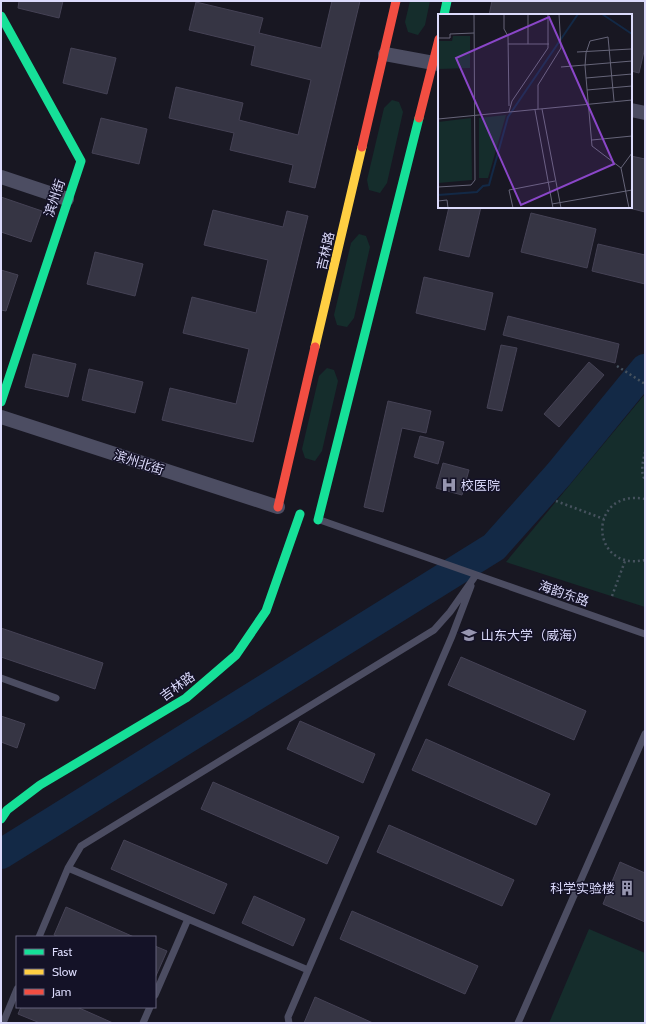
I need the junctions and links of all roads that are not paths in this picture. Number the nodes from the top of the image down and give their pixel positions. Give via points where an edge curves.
1 (396, 1) edge
2 (447, 1) edge
3 (444, 14) edge
4 (1, 16) edge
5 (438, 51) edge
6 (385, 54) junction
7 (437, 63) edge
8 (632, 110) edge
9 (645, 114) edge
10 (1, 177) edge
11 (67, 199) junction
12 (1, 402) edge
13 (1, 417) edge
14 (299, 514) junction
15 (476, 575) junction
16 (645, 634) edge
17 (1, 678) edge
18 (56, 698) dead end
19 (645, 734) edge
20 (1, 819) edge
21 (68, 868) junction
22 (188, 919) junction
23 (39, 936) edge
24 (308, 970) junction
25 (16, 991) edge
26 (156, 993) edge
27 (150, 1008) edge
28 (3, 1023) edge
29 (143, 1023) edge
30 (289, 1023) edge
31 (518, 1023) edge

1 - 6 main road, 吉林路
2 - 3 main road
4 - 11 main road, 滨州街 via 80,161
5 - 7 main road, 吉林路
6 - 7 street
6 - 14 main road, 吉林路
7 - 14 main road, 吉林路
8 - 9 street
10 - 11 street
11 - 12 main road, 滨州街
13 - 14 street, 滨州北街
14 - 15 lane, 海韵东路
14 - 20 main road, 吉林路 via 266,611 236,655 186,698 40,785 7,810
15 - 16 lane, 海韵东路
15 - 21 lane via 434,630 81,846
15 - 24 lane
17 - 18 lane
19 - 31 lane
21 - 22 lane
21 - 23 lane
22 - 24 lane
22 - 26 lane
24 - 30 lane via 288,1018
25 - 28 lane
27 - 29 lane

